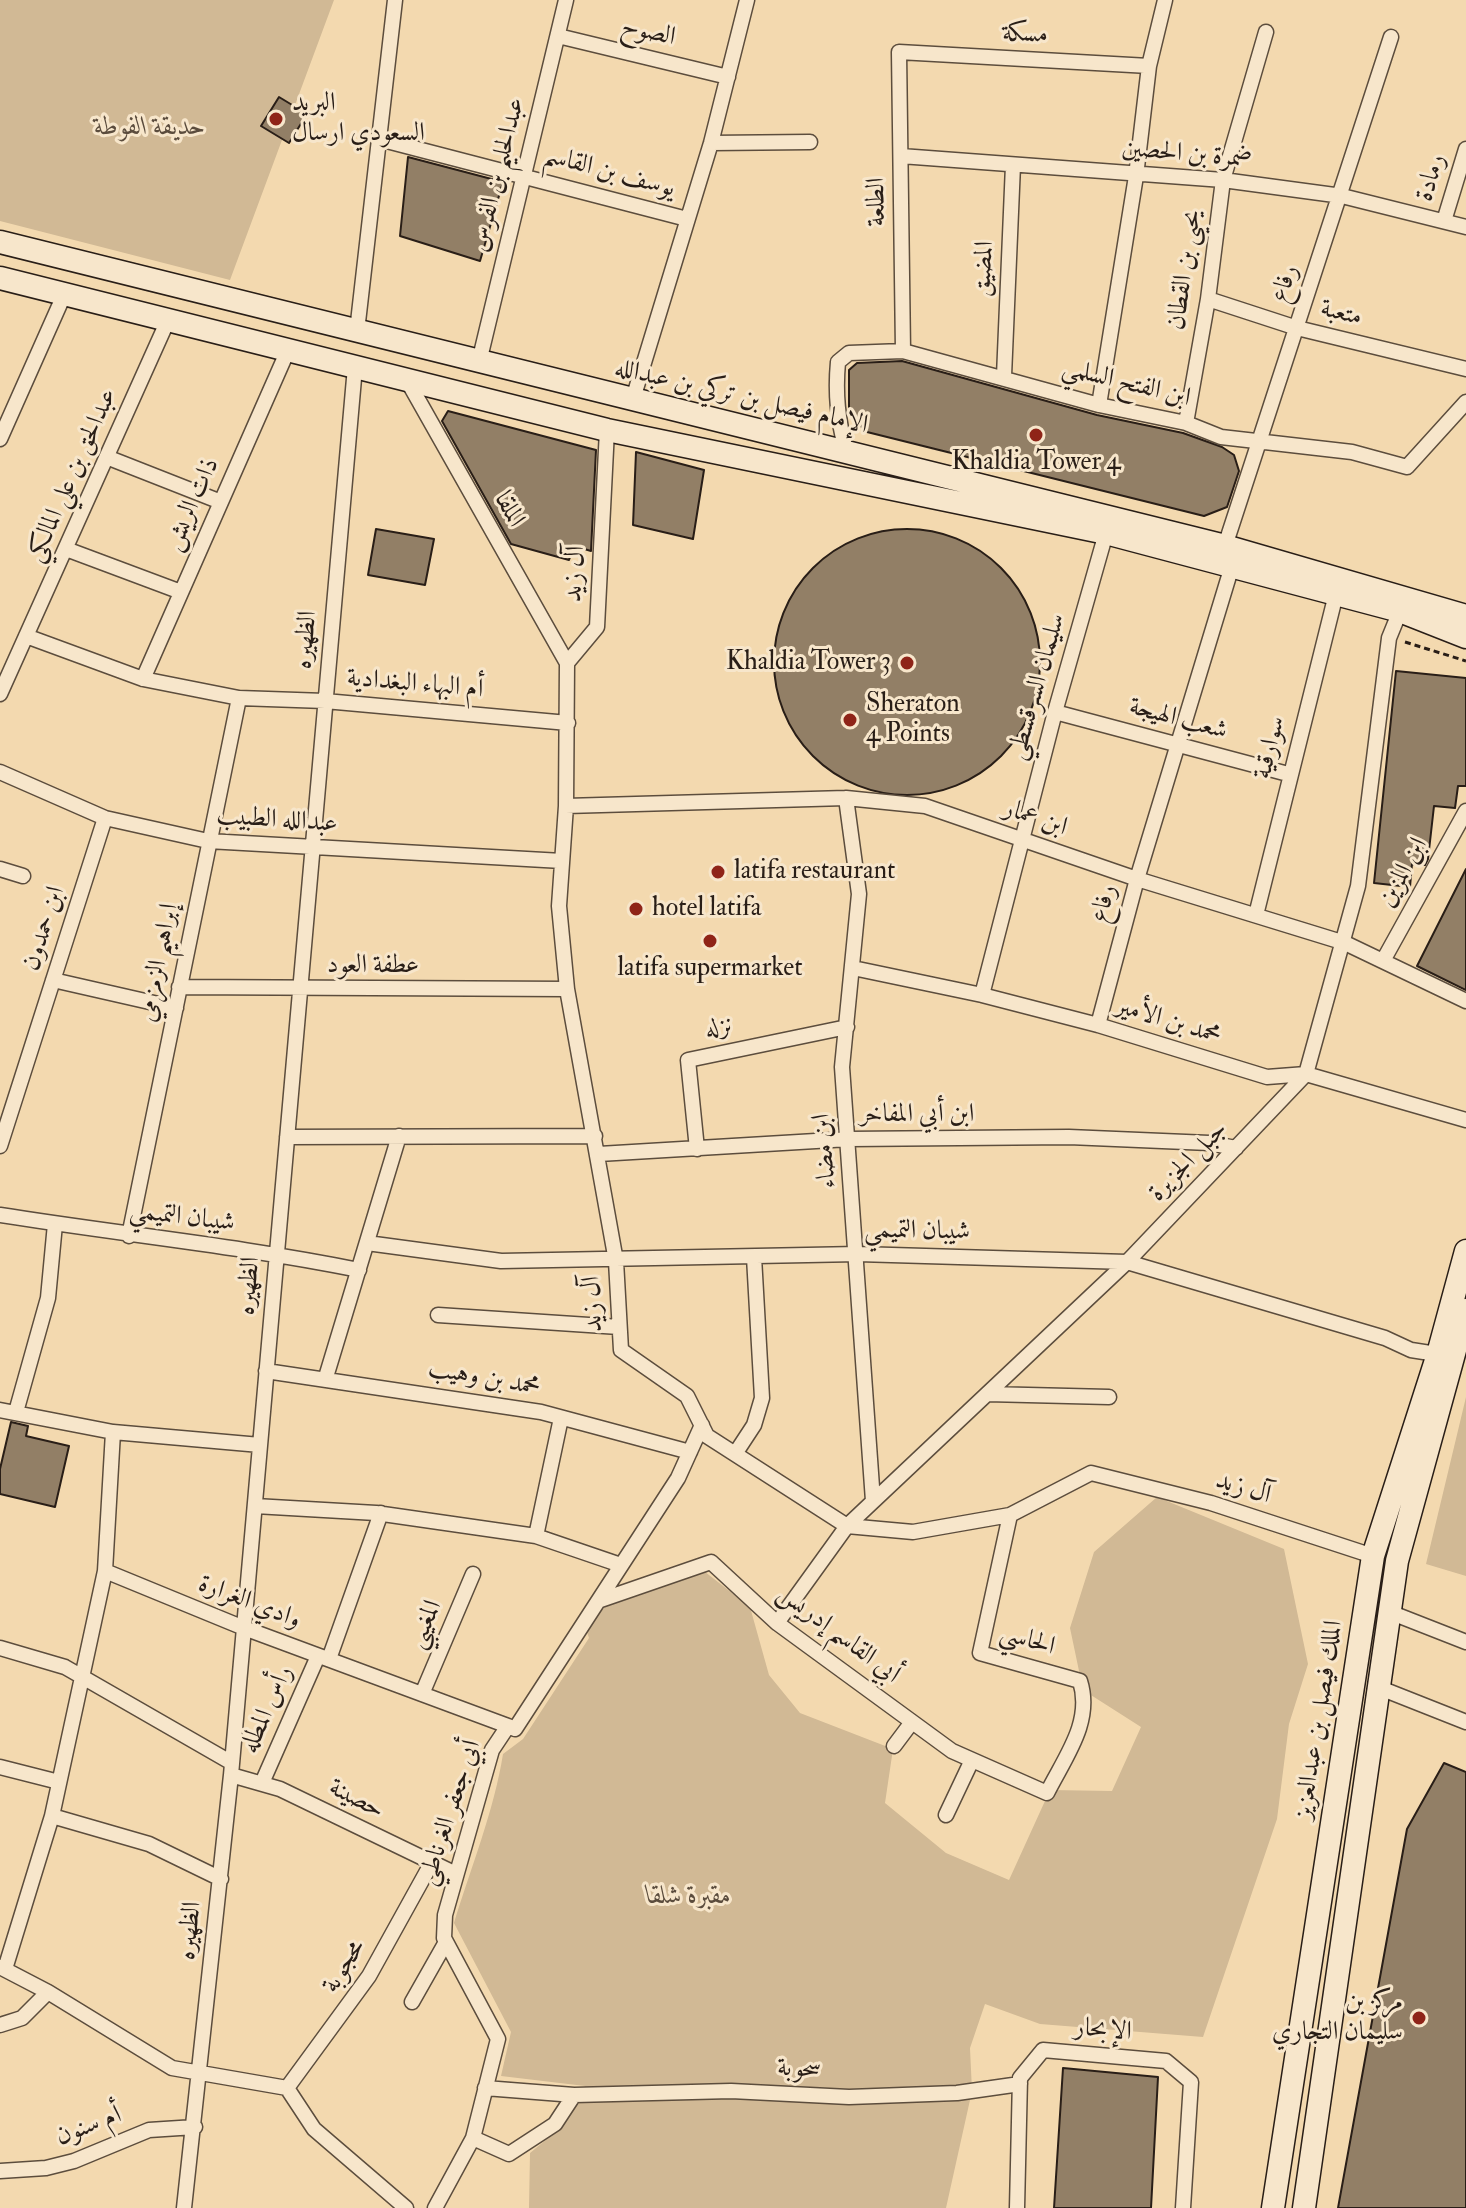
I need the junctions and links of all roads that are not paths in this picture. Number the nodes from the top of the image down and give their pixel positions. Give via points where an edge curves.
1 (395, 0) edge
2 (566, 0) edge
3 (747, 0) edge
4 (1165, 0) edge
5 (1266, 32) dead end
6 (558, 36) junction
7 (1391, 37) dead end
8 (899, 52) joint
9 (1149, 66) junction
10 (728, 77) junction
11 (379, 139) junction
12 (810, 142) dead end
13 (711, 143) junction
14 (1466, 149) edge
15 (901, 156) junction
16 (1013, 165) junction
17 (524, 175) junction
18 (1136, 176) junction
19 (1223, 180) junction
20 (1342, 196) junction
21 (687, 219) junction
22 (1444, 221) junction
23 (1466, 227) edge
24 (0, 242) edge
25 (0, 278) edge
26 (64, 295) junction
27 (1208, 299) junction
28 (168, 320) junction
29 (1297, 328) junction
30 (357, 331) junction
31 (288, 350) junction
32 (903, 351) junction
33 (479, 362) junction
34 (355, 367) junction
35 (1466, 369) edge
36 (1004, 376) junction
37 (407, 380) junction
38 (632, 402) junction
39 (1466, 402) edge
40 (1099, 405) junction
41 (1460, 416) edge
42 (1186, 423) junction
43 (607, 430) junction
44 (0, 439) edge
45 (1258, 439) junction
46 (846, 451) junction
47 (109, 458) junction
48 (221, 502) junction
49 (1106, 533) junction
50 (66, 549) junction
51 (1229, 556) junction
52 (181, 592) junction
53 (1336, 594) junction
54 (1400, 611) junction
55 (1466, 616) edge
56 (26, 636) junction
57 (1466, 637) edge
58 (567, 663) junction
59 (143, 679) junction
60 (0, 694) edge
61 (239, 698) junction
62 (325, 701) junction
63 (1055, 712) junction
64 (568, 723) junction
65 (1177, 744) junction
66 (0, 772) edge
67 (1288, 774) junction
68 (846, 798) junction
69 (566, 806) junction
70 (1466, 811) edge
71 (105, 818) junction
72 (1021, 839) junction
73 (208, 841) junction
74 (313, 848) junction
75 (562, 861) junction
76 (0, 869) edge
77 (23, 876) dead end
78 (1137, 879) junction
79 (1256, 915) junction
80 (1345, 943) junction
81 (1384, 959) junction
82 (853, 968) junction
83 (53, 980) junction
84 (179, 987) junction
85 (567, 989) junction
86 (300, 990) junction
87 (982, 995) junction
88 (1466, 1001) edge
89 (176, 1008) junction
90 (1098, 1025) junction
91 (847, 1027) junction
92 (1306, 1074) junction
93 (1466, 1120) edge
94 (399, 1136) junction
95 (595, 1136) junction
96 (287, 1137) junction
97 (849, 1139) junction
98 (0, 1146) edge
99 (1236, 1148) junction
100 (697, 1149) junction
101 (599, 1154) junction
102 (0, 1215) edge
103 (55, 1224) junction
104 (129, 1236) junction
105 (367, 1243) junction
106 (1466, 1251) edge
107 (277, 1253) junction
108 (858, 1254) junction
109 (754, 1257) junction
110 (616, 1261) junction
111 (1127, 1262) junction
112 (359, 1270) junction
113 (1466, 1310) edge
114 (438, 1315) dead end
115 (619, 1327) junction
116 (1446, 1356) junction
117 (266, 1371) junction
118 (326, 1377) junction
119 (987, 1394) junction
120 (1109, 1397) dead end
121 (0, 1410) edge
122 (16, 1412) junction
123 (561, 1418) junction
124 (702, 1425) junction
125 (113, 1432) junction
126 (260, 1445) junction
127 (690, 1452) junction
128 (735, 1454) junction
129 (873, 1501) junction
130 (255, 1506) junction
131 (381, 1513) junction
132 (1010, 1515) junction
133 (847, 1526) junction
134 (536, 1536) junction
135 (1373, 1556) junction
136 (621, 1565) junction
137 (105, 1571) junction
138 (473, 1574) dead end
139 (598, 1601) junction
140 (1392, 1613) junction
141 (777, 1623) junction
142 (244, 1628) junction
143 (1466, 1642) edge
144 (0, 1648) edge
145 (324, 1658) junction
146 (84, 1677) junction
147 (1380, 1688) junction
148 (422, 1694) junction
149 (912, 1722) junction
150 (1466, 1722) edge
151 (508, 1726) junction
152 (894, 1746) dead end
153 (972, 1760) junction
154 (0, 1767) edge
155 (232, 1769) junction
156 (59, 1782) junction
157 (262, 1783) junction
158 (1047, 1793) joint
159 (946, 1815) dead end
160 (52, 1816) junction
161 (431, 1864) junction
162 (456, 1874) junction
163 (221, 1879) junction
164 (446, 1942) junction
165 (2, 1968) edge
166 (48, 1992) junction
167 (412, 2002) dead end
168 (0, 2025) edge
169 (199, 2073) junction
170 (1020, 2084) junction
171 (287, 2088) junction
172 (485, 2088) junction
173 (574, 2095) junction
174 (195, 2127) junction
175 (473, 2138) junction
176 (0, 2171) edge
177 (184, 2208) edge
178 (406, 2208) edge
179 (435, 2208) edge
180 (1017, 2208) edge
181 (1183, 2208) edge
182 (1273, 2208) edge
183 (1304, 2208) edge

1 - 11 street
2 - 6 street, عبدالحليم بن الفرس
3 - 10 street
4 - 9 street
5 - 19 street, يحيى بن القطان
6 - 10 street, الصوح
6 - 17 street, عبدالحليم بن الفرس
7 - 20 street, رفاع
8 - 9 street, مسكة
8 - 15 street, الطلعة
9 - 18 street
10 - 13 street
11 - 17 street, يوسف بن القاسم
11 - 30 street
12 - 13 street
13 - 21 street
14 - 22 street, رمادة
15 - 16 street, ضمرة بن الحصين
15 - 32 street, الطلعة
16 - 18 street, ضمرة بن الحصين
16 - 36 street, المضيق
17 - 21 street, يوسف بن القاسم
17 - 33 street, عبدالحليم بن الفرس
18 - 19 street, ضمرة بن الحصين
18 - 40 street
19 - 20 street, ضمرة بن الحصين
19 - 27 street, يحيى بن القطان
20 - 22 street, ضمرة بن الحصين
20 - 29 street, رفاع
21 - 38 street
22 - 23 street, ضمرة بن الحصين
24 - 30 main road, الإمام فيصل بن تركي بن عبدالله
25 - 26 main road, الإمام فيصل بن تركي بن عبدالله
26 - 28 main road, الإمام فيصل بن تركي بن عبدالله
26 - 44 street
27 - 29 street, متعبة
27 - 42 street, يحيى بن القطان
28 - 31 main road, الإمام فيصل بن تركي بن عبدالله
28 - 47 street, عبدالحق بن علي المالكي
29 - 35 street, متعبة
29 - 45 street, رفاع
30 - 33 main road, الإمام فيصل بن تركي بن عبدالله
31 - 34 main road, الإمام فيصل بن تركي بن عبدالله
31 - 48 street, ذات الريش
32 - 36 street, ابن الفتح السلمي
32 - 46 street, ابن الفتح السلمي via 849,353 838,362 837,416
33 - 38 main road, الإمام فيصل بن تركي بن عبدالله
34 - 37 main road, الإمام فيصل بن تركي بن عبدالله
34 - 62 street, الظهيره
36 - 40 street, ابن الفتح السلمي
37 - 43 main road, الإمام فيصل بن تركي بن عبدالله
37 - 58 street, الملقا
38 - 46 main road, الإمام فيصل بن تركي بن عبدالله
39 - 41 street, ابن الفتح السلمي
40 - 42 street, ابن الفتح السلمي
41 - 45 street, ابن الفتح السلمي via 1407,467 1352,452
42 - 45 street, ابن الفتح السلمي via 1221,437
43 - 49 main road, الإمام فيصل بن تركي بن عبدالله
43 - 58 street, آل زيد via 597,627
45 - 51 street, رفاع
46 - 51 main road, الإمام فيصل بن تركي بن عبدالله
47 - 48 street
47 - 50 street, عبدالحق بن علي المالكي
48 - 52 street, ذات الريش
49 - 51 main road, الإمام فيصل بن تركي بن عبدالله
49 - 63 street, سليمان السرقسطي
50 - 52 street
50 - 56 street, عبدالحق بن علي المالكي
51 - 53 main road, الإمام فيصل بن تركي بن عبدالله
51 - 55 main road, الإمام فيصل بن تركي بن عبدالله
51 - 65 street, رفاع
52 - 59 street, ذات الريش
53 - 54 main road, الإمام فيصل بن تركي بن عبدالله
53 - 67 street, سوارقية
54 - 57 main road, الإمام فيصل بن تركي بن عبدالله
54 - 80 street, جبل الجزيرة via 1389,638 1358,886
56 - 59 street, أم البهاء البغدادية
56 - 60 street, عبدالحق بن علي المالكي
58 - 64 street, آل زيد
59 - 61 street, أم البهاء البغدادية
61 - 62 street, أم البهاء البغدادية
61 - 73 street, إبراهيم الزمزمي
62 - 64 street, أم البهاء البغدادية
62 - 74 street, الظهيره
63 - 65 street, شعب الهيجة
63 - 72 street, سليمان السرقسطي
64 - 69 street, آل زيد
65 - 67 street, شعب الهيجة
65 - 78 street, رفاع
66 - 71 street, عبدالله الطبيب
67 - 79 street, سوارقية
68 - 69 street, ابن عمار
68 - 72 street, ابن عمار via 925,806
68 - 82 street, ابن مضاء via 859,894
69 - 75 street, آل زيد
70 - 81 street, ابن المزين
71 - 73 street, عبدالله الطبيب
71 - 83 street, ابن حمدون
72 - 78 street, ابن عمار
72 - 87 street, سليمان السرقسطي
73 - 74 street, عبدالله الطبيب
73 - 84 street, إبراهيم الزمزمي
74 - 75 street, عبدالله الطبيب
74 - 86 street, الظهيره
75 - 85 street, آل زيد via 559,906
76 - 77 street
78 - 79 street, ابن عمار
78 - 90 street, رفاع
79 - 80 street, ابن عمار
80 - 81 street, ابن عمار
80 - 92 street, جبل الجزيرة
81 - 88 street, ابن عمار
82 - 87 street, محمد بن الأمير
82 - 91 street, ابن مضاء
83 - 89 street
83 - 98 street, ابن حمدون
84 - 86 street, عطفة العود
84 - 89 street, إبراهيم الزمزمي
85 - 86 street, عطفة العود
85 - 95 street, آل زيد
86 - 96 street, الظهيره
87 - 90 street, محمد بن الأمير
89 - 104 street, إبراهيم الزمزمي
90 - 92 street, محمد بن الأمير via 1267,1077
91 - 97 street, ابن مضاء via 842,1067
91 - 100 street, نزله via 688,1060
92 - 93 street, محمد بن الأمير
92 - 99 street, جبل الجزيرة
94 - 95 street
94 - 96 street
94 - 105 street
95 - 101 street, آل زيد
96 - 107 street, الظهيره
97 - 99 street, ابن أبي المفاخر via 1069,1137
97 - 100 street, ابن أبي المفاخر
97 - 108 street, ابن مضاء
99 - 111 street, جبل الجزيرة
100 - 101 street, ابن أبي المفاخر
101 - 110 street, آل زيد
102 - 103 street, شيبان التميمي
103 - 104 street, شيبان التميمي
103 - 122 street via 48,1298
104 - 107 street, شيبان التميمي
105 - 110 street, شيبان التميمي via 501,1261
105 - 112 street
106 - 116 main road, الملك فيصل بن عبدالعزيز
107 - 112 street, شيبان التميمي
107 - 117 street, الظهيره
108 - 109 street, شيبان التميمي
108 - 111 street, شيبان التميمي
108 - 129 street, ابن مضاء
109 - 110 street, شيبان التميمي
109 - 128 street via 762,1398 754,1425
110 - 115 street, آل زيد
111 - 116 street, شيبان التميمي via 1411,1350
111 - 119 street, جبل الجزيرة
112 - 118 street
113 - 116 main road, الملك فيصل بن عبدالعزيز
114 - 115 street
115 - 124 street, آل زيد via 621,1350 687,1396
116 - 135 main road, الملك فيصل بن عبدالعزيز
116 - 140 main road, الملك فيصل بن عبدالعزيز via 1397,1561
117 - 118 street, محمد بن وهيب
117 - 126 street, الظهيره
118 - 123 street, محمد بن وهيب
119 - 120 street
119 - 129 street, جبل الجزيرة
121 - 122 street
122 - 125 street
123 - 127 street, محمد بن وهيب
123 - 134 street
124 - 127 street, أبي جعفر الغرناطي
124 - 128 street, آل زيد via 707,1436
125 - 126 street
125 - 137 street
126 - 130 street, الظهيره
127 - 136 street, أبي جعفر الغرناطي
128 - 133 street, آل زيد
129 - 133 street, جبل الجزيرة
130 - 131 street
130 - 142 street, الظهيره
131 - 134 street
131 - 145 street, رأس المطله
132 - 133 street, آل زيد via 913,1532
132 - 135 street, آل زيد via 1091,1473 1211,1503
132 - 158 street, الحاسي via 980,1653 1080,1681 1085,1697 1083,1723
133 - 141 street, جبل الجزيرة
134 - 136 street
135 - 182 main road, الملك فيصل بن عبدالعزيز
136 - 139 street, أبي جعفر الغرناطي
137 - 142 street, وادي الغرارة
137 - 146 street
138 - 148 street, المغيبي
139 - 141 street, أبي القاسم إدريس via 711,1562
139 - 151 street, أبي جعفر الغرناطي via 515,1729
140 - 143 street
140 - 147 main road, الملك فيصل بن عبدالعزيز
141 - 149 street, أبي القاسم إدريس
142 - 145 street, وادي الغرارة
142 - 155 street, الظهيره
144 - 146 street, حصينة
145 - 148 street, وادي الغرارة
145 - 157 street, رأس المطله
146 - 155 street, حصينة
146 - 156 street
147 - 150 street
147 - 183 main road, الملك فيصل بن عبدالعزيز
148 - 151 street, وادي الغرارة
149 - 152 street
149 - 153 street, أبي القاسم إدريس
151 - 162 street, أبي جعفر الغرناطي via 492,1750
153 - 158 street, أبي القاسم إدريس
153 - 159 street
154 - 156 street
155 - 157 street, حصينة
155 - 163 street, الظهيره
156 - 160 street
157 - 161 street, حصينة
160 - 163 street via 149,1844
160 - 165 street
161 - 162 street, حصينة
161 - 171 street, محجوبة via 369,1976
162 - 164 street, أبي جعفر الغرناطي via 445,1915
163 - 169 street, الظهيره
164 - 167 street
164 - 172 street via 498,2039
165 - 166 street
166 - 168 street via 22,2018
166 - 169 street via 172,2068
169 - 171 street
169 - 174 street, الظهيره
170 - 173 street, سحوبة via 957,2093 849,2097 731,2091
170 - 180 street
170 - 181 street, الإبحار via 1043,2050 1166,2061 1191,2082
171 - 178 street via 314,2129
172 - 173 street, سحوبة
172 - 175 street
173 - 175 street via 555,2124 509,2154
174 - 176 street, أم سنون via 149,2130 74,2161
174 - 177 street, الظهيره
175 - 179 street

